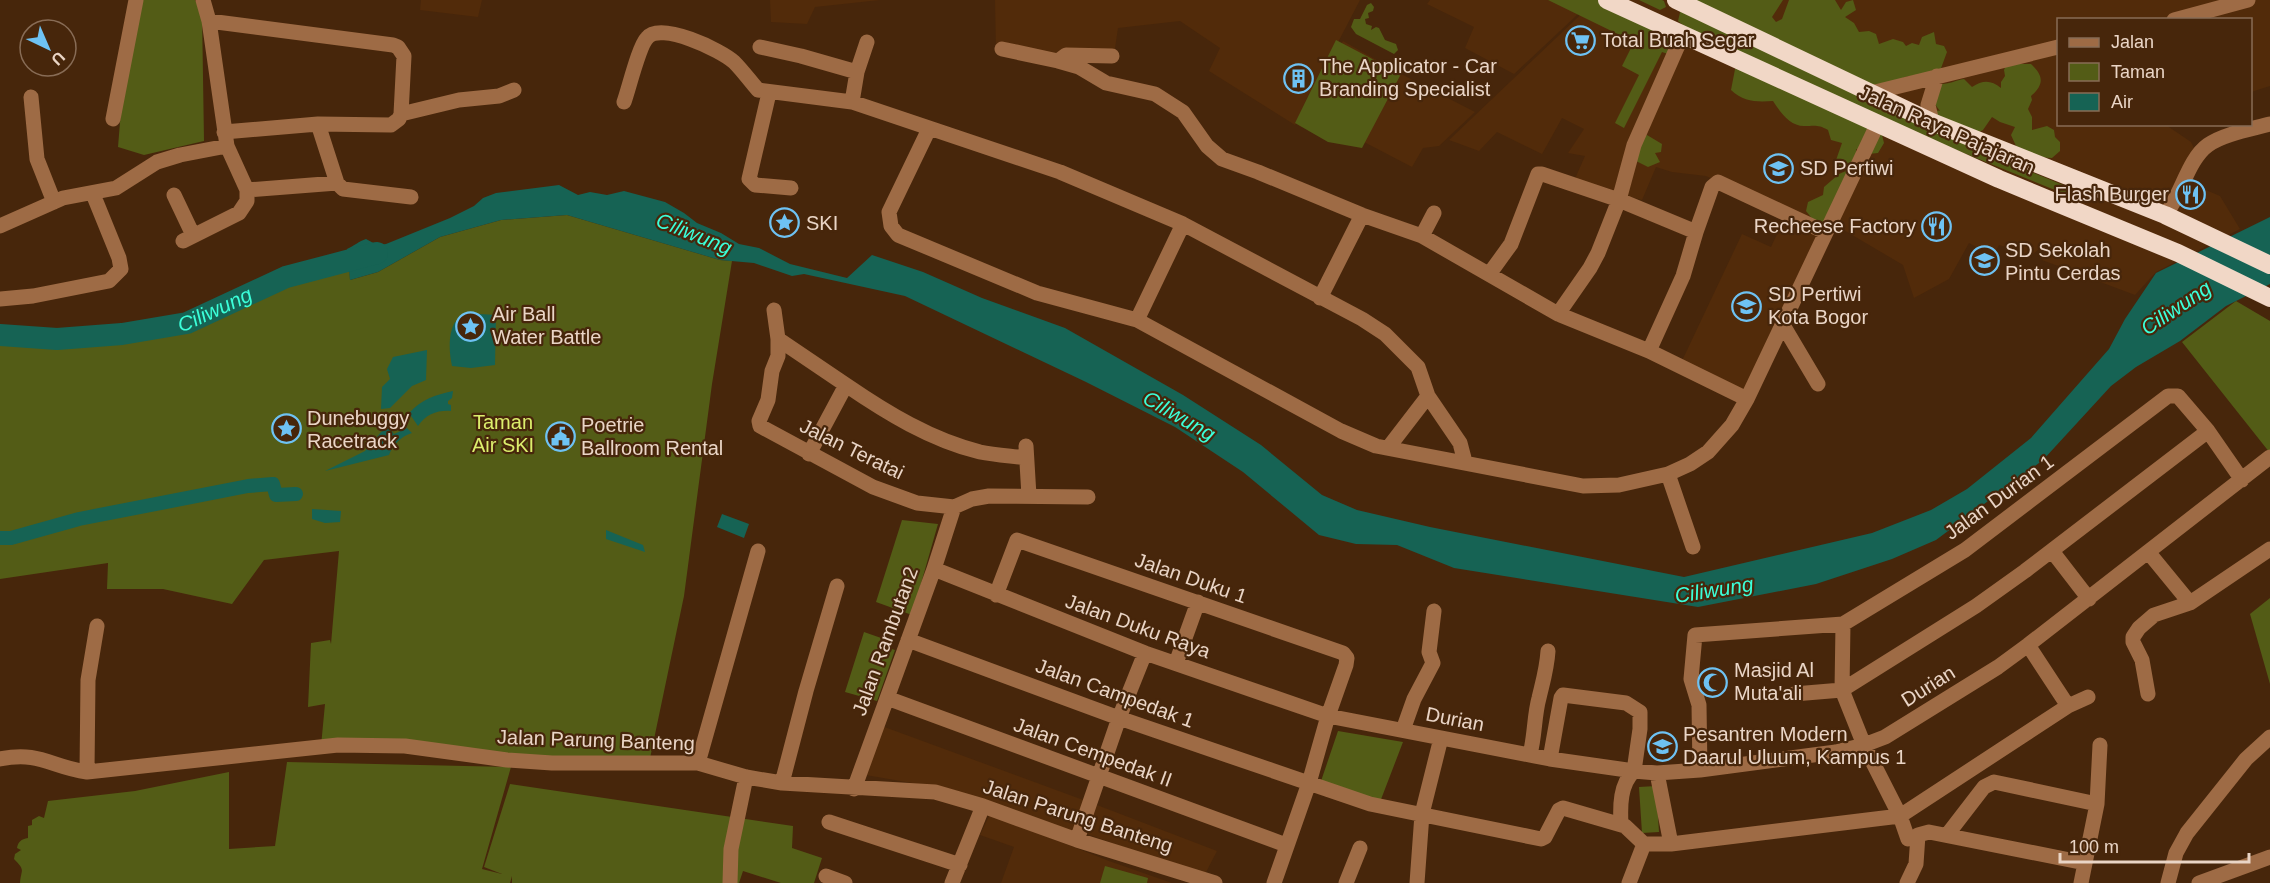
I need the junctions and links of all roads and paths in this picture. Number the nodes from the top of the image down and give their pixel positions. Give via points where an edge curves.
1 (136, 0) edge
2 (203, 0) edge
3 (1607, 0) edge
4 (1676, 0) edge
5 (2248, 0) edge
6 (2202, 11) edge
7 (2180, 18) edge
8 (209, 21) junction
9 (1683, 34) junction
10 (867, 42) dead end
11 (760, 47) dead end
12 (2057, 47) edge
13 (1002, 49) dead end
14 (1112, 56) dead end
15 (1058, 61) junction
16 (857, 72) junction
17 (1937, 76) junction
18 (514, 90) dead end
19 (769, 93) junction
20 (1871, 93) junction
21 (31, 97) dead end
22 (624, 102) dead end
23 (852, 102) junction
24 (401, 114) junction
25 (113, 119) dead end
26 (1932, 122) junction
27 (318, 124) junction
28 (2270, 124) edge
29 (1877, 125) junction
30 (929, 129) junction
31 (2235, 129) edge
32 (226, 139) junction
33 (337, 183) junction
34 (791, 188) dead end
35 (247, 190) junction
36 (2102, 191) junction
37 (93, 194) junction
38 (174, 195) dead end
39 (411, 197) dead end
40 (1619, 200) junction
41 (54, 202) junction
42 (1434, 213) dead end
43 (1362, 215) junction
44 (2165, 216) junction
45 (2091, 218) junction
46 (1183, 224) junction
47 (0, 226) edge
48 (1696, 232) junction
49 (1825, 232) junction
50 (1422, 236) junction
51 (2270, 265) edge
52 (1490, 273) junction
53 (1320, 298) junction
54 (2270, 298) edge
55 (0, 299) edge
56 (774, 310) dead end
57 (1558, 314) junction
58 (1137, 320) junction
59 (1783, 326) junction
60 (778, 339) junction
61 (1648, 351) junction
62 (1818, 384) dead end
63 (846, 385) junction
64 (1428, 396) junction
65 (1747, 399) junction
66 (2208, 431) junction
67 (1388, 448) junction
68 (808, 454) junction
69 (2270, 457) edge
70 (1465, 462) junction
71 (1668, 474) junction
72 (2242, 480) junction
73 (1029, 496) junction
74 (1088, 497) dead end
75 (954, 507) junction
76 (1693, 547) dead end
77 (2270, 549) edge
78 (758, 551) dead end
79 (2052, 551) junction
80 (2149, 553) junction
81 (934, 569) junction
82 (837, 586) dead end
83 (996, 595) junction
84 (2089, 599) junction
85 (1198, 602) junction
86 (2190, 603) junction
87 (1434, 611) dead end
88 (1843, 624) junction
89 (97, 626) dead end
90 (908, 640) junction
91 (2028, 645) junction
92 (1548, 651) dead end
93 (1145, 652) junction
94 (1176, 663) junction
95 (1842, 690) junction
96 (1794, 694) dead end
97 (2148, 694) dead end
98 (2088, 697) dead end
99 (887, 698) junction
100 (2068, 706) junction
101 (1328, 716) junction
102 (1119, 718) junction
103 (1403, 730) junction
104 (2270, 737) edge
105 (1441, 738) junction
106 (1864, 745) junction
107 (2100, 745) dead end
108 (1530, 754) junction
109 (0, 759) edge
110 (1550, 759) junction
111 (698, 763) junction
112 (1700, 770) junction
113 (1634, 771) junction
114 (87, 772) junction
115 (1656, 773) junction
116 (746, 777) junction
117 (1098, 777) junction
118 (783, 783) junction
119 (1309, 783) junction
120 (854, 789) junction
121 (2097, 804) junction
122 (983, 806) junction
123 (1422, 814) junction
124 (1900, 816) junction
125 (829, 822) dead end
126 (1621, 824) junction
127 (1947, 835) junction
128 (1908, 839) dead end
129 (1077, 840) junction
130 (1644, 844) junction
131 (1671, 844) junction
132 (1286, 845) junction
133 (1360, 848) dead end
134 (2270, 857) edge
135 (2085, 862) junction
136 (960, 865) junction
137 (826, 876) dead end
138 (730, 883) edge
139 (845, 883) edge
140 (952, 883) edge
141 (1215, 883) edge
142 (1274, 883) edge
143 (1346, 883) edge
144 (1417, 883) edge
145 (1629, 883) edge
146 (1907, 883) edge
147 (2081, 883) edge
148 (2168, 883) edge
149 (2199, 883) edge

1 - 25 street
2 - 8 street
3 - 9 highway, Jalan Raya Pajajaran
4 - 20 highway, Jalan Raya Pajajaran
5 - 6 street
6 - 7 street
8 - 24 street via 398,47 404,56
8 - 32 street
9 - 29 highway, Jalan Raya Pajajaran
9 - 40 street via 1634,145
10 - 16 street
11 - 16 street
12 - 17 street
13 - 15 street
14 - 15 street via 1066,55
15 - 43 street via 1079,67 1106,83 1155,94 1183,112 1207,146 1222,159
16 - 23 street
17 - 20 street
17 - 26 street via 1928,105
18 - 24 street
19 - 22 street via 758,90 733,61 694,41 663,31 652,33 644,41
19 - 23 street
19 - 34 street via 749,179 755,184
20 - 26 highway, Jalan Raya Pajajaran
21 - 41 street via 37,159
23 - 30 street
24 - 27 street via 391,125
26 - 36 highway, Jalan Raya Pajajaran
27 - 32 street
27 - 33 street
28 - 31 street
29 - 45 highway, Jalan Raya Pajajaran
29 - 49 street
30 - 46 street via 1060,172
30 - 58 street via 889,212 898,235 1037,292
31 - 44 street via 2202,150
32 - 35 street
32 - 37 street via 157,162 116,188
33 - 35 street
33 - 39 street via 343,189
35 - 38 street via 247,201 239,213 188,238
36 - 44 highway, Jalan Raya Pajajaran
36 - 45 highway
37 - 41 street
37 - 55 street via 119,258 121,269 116,275 109,281
40 - 48 street
40 - 52 street via 1538,174 1511,244
40 - 57 street via 1590,268
41 - 47 street
42 - 50 street
43 - 50 street
43 - 53 street
44 - 51 highway, Jalan Raya Pajajaran
45 - 54 highway, Jalan Raya Pajajaran via 2178,253
46 - 53 street
46 - 58 street
48 - 49 street via 1712,186 1718,182
48 - 61 street via 1683,276
49 - 59 street
50 - 52 street
52 - 57 street
53 - 64 street via 1388,336 1418,367
56 - 60 street
57 - 61 street
58 - 67 street via 1341,431
59 - 62 street
59 - 65 street
60 - 63 street
60 - 68 street, Jalan Teratai via 778,356 760,426
61 - 65 street
63 - 68 street
63 - 73 street via 885,412 939,438 980,452 1026,452
64 - 67 street
64 - 70 street via 1460,443
65 - 71 street via 1732,425 1708,452
66 - 72 street
66 - 79 street
66 - 88 street, Jalan Durian 1 via 2178,396 2168,396 1965,550
67 - 70 street
68 - 75 street, Jalan Teratai via 873,487 917,503
69 - 72 street, Durian
70 - 71 street via 1583,486 1619,485
71 - 76 street
72 - 80 street, Durian
73 - 74 street, Jalan Teratai
73 - 75 street, Jalan Teratai via 989,496
75 - 81 street, Jalan Rambutan2
77 - 86 street
78 - 111 street
79 - 84 street
79 - 95 street via 1976,606
80 - 84 street, Durian
80 - 86 street
81 - 83 street, Jalan Duku Raya
81 - 90 street, Jalan Rambutan2
82 - 118 street
83 - 85 street, Jalan Duku 1 via 1017,540
83 - 93 street, Jalan Duku Raya
84 - 91 street, Durian
85 - 94 street
85 - 101 street, Jalan Duku 1 via 1343,653 1346,665
86 - 97 street via 2154,615 2133,637 2144,665
87 - 103 street via 1428,652 1433,663
88 - 95 street
88 - 112 street via 1695,635 1690,680 1699,705
89 - 114 street via 88,680
90 - 99 street, Jalan Rambutan2
90 - 102 street, Jalan Campedak 1
91 - 100 street
91 - 106 street, Durian via 1885,737
92 - 108 street
93 - 94 street, Jalan Duku Raya
93 - 102 street
94 - 101 street, Jalan Duku Raya
95 - 96 street
95 - 106 street
98 - 100 street
99 - 117 street, Jalan Cempedak II
99 - 120 street, Jalan Rambutan2
100 - 124 street
101 - 103 street, Durian
101 - 119 street
102 - 117 street
102 - 119 street, Jalan Campedak 1
103 - 105 street, Durian
104 - 148 street via 2246,759 2187,833 2176,853
105 - 108 street, Durian
105 - 123 street
106 - 112 street, Durian
106 - 124 street
107 - 121 street
108 - 110 street, Durian
109 - 114 street, Jalan Parung Banteng via 32,756
110 - 113 street, Durian
110 - 113 street via 1562,696 1609,700 1630,705 1641,715
111 - 114 street, Jalan Parung Banteng via 552,763 405,746 338,745
111 - 116 street, Jalan Parung Banteng
112 - 115 street, Durian
113 - 115 street, Durian
113 - 126 street via 1625,779
115 - 131 street
116 - 118 street, Jalan Parung Banteng
116 - 138 street via 731,849
117 - 129 street
117 - 132 street, Jalan Cempedak II
118 - 120 street, Jalan Parung Banteng
119 - 123 street, Jalan Campedak 1 via 1370,804
119 - 132 street
120 - 122 street, Jalan Parung Banteng via 934,792
121 - 127 street via 1994,782 1984,787
121 - 135 street
122 - 129 street, Jalan Parung Banteng
122 - 136 street
123 - 126 street, Jalan Campedak 1 via 1541,839 1562,808
123 - 144 street
124 - 128 street
124 - 131 street
125 - 136 street
126 - 130 street
127 - 135 street
127 - 146 street via 1918,835 1916,864
129 - 141 street, Jalan Parung Banteng
130 - 131 street
130 - 145 street
132 - 142 street
133 - 143 street
134 - 149 street
135 - 147 street
136 - 140 street
137 - 139 street

